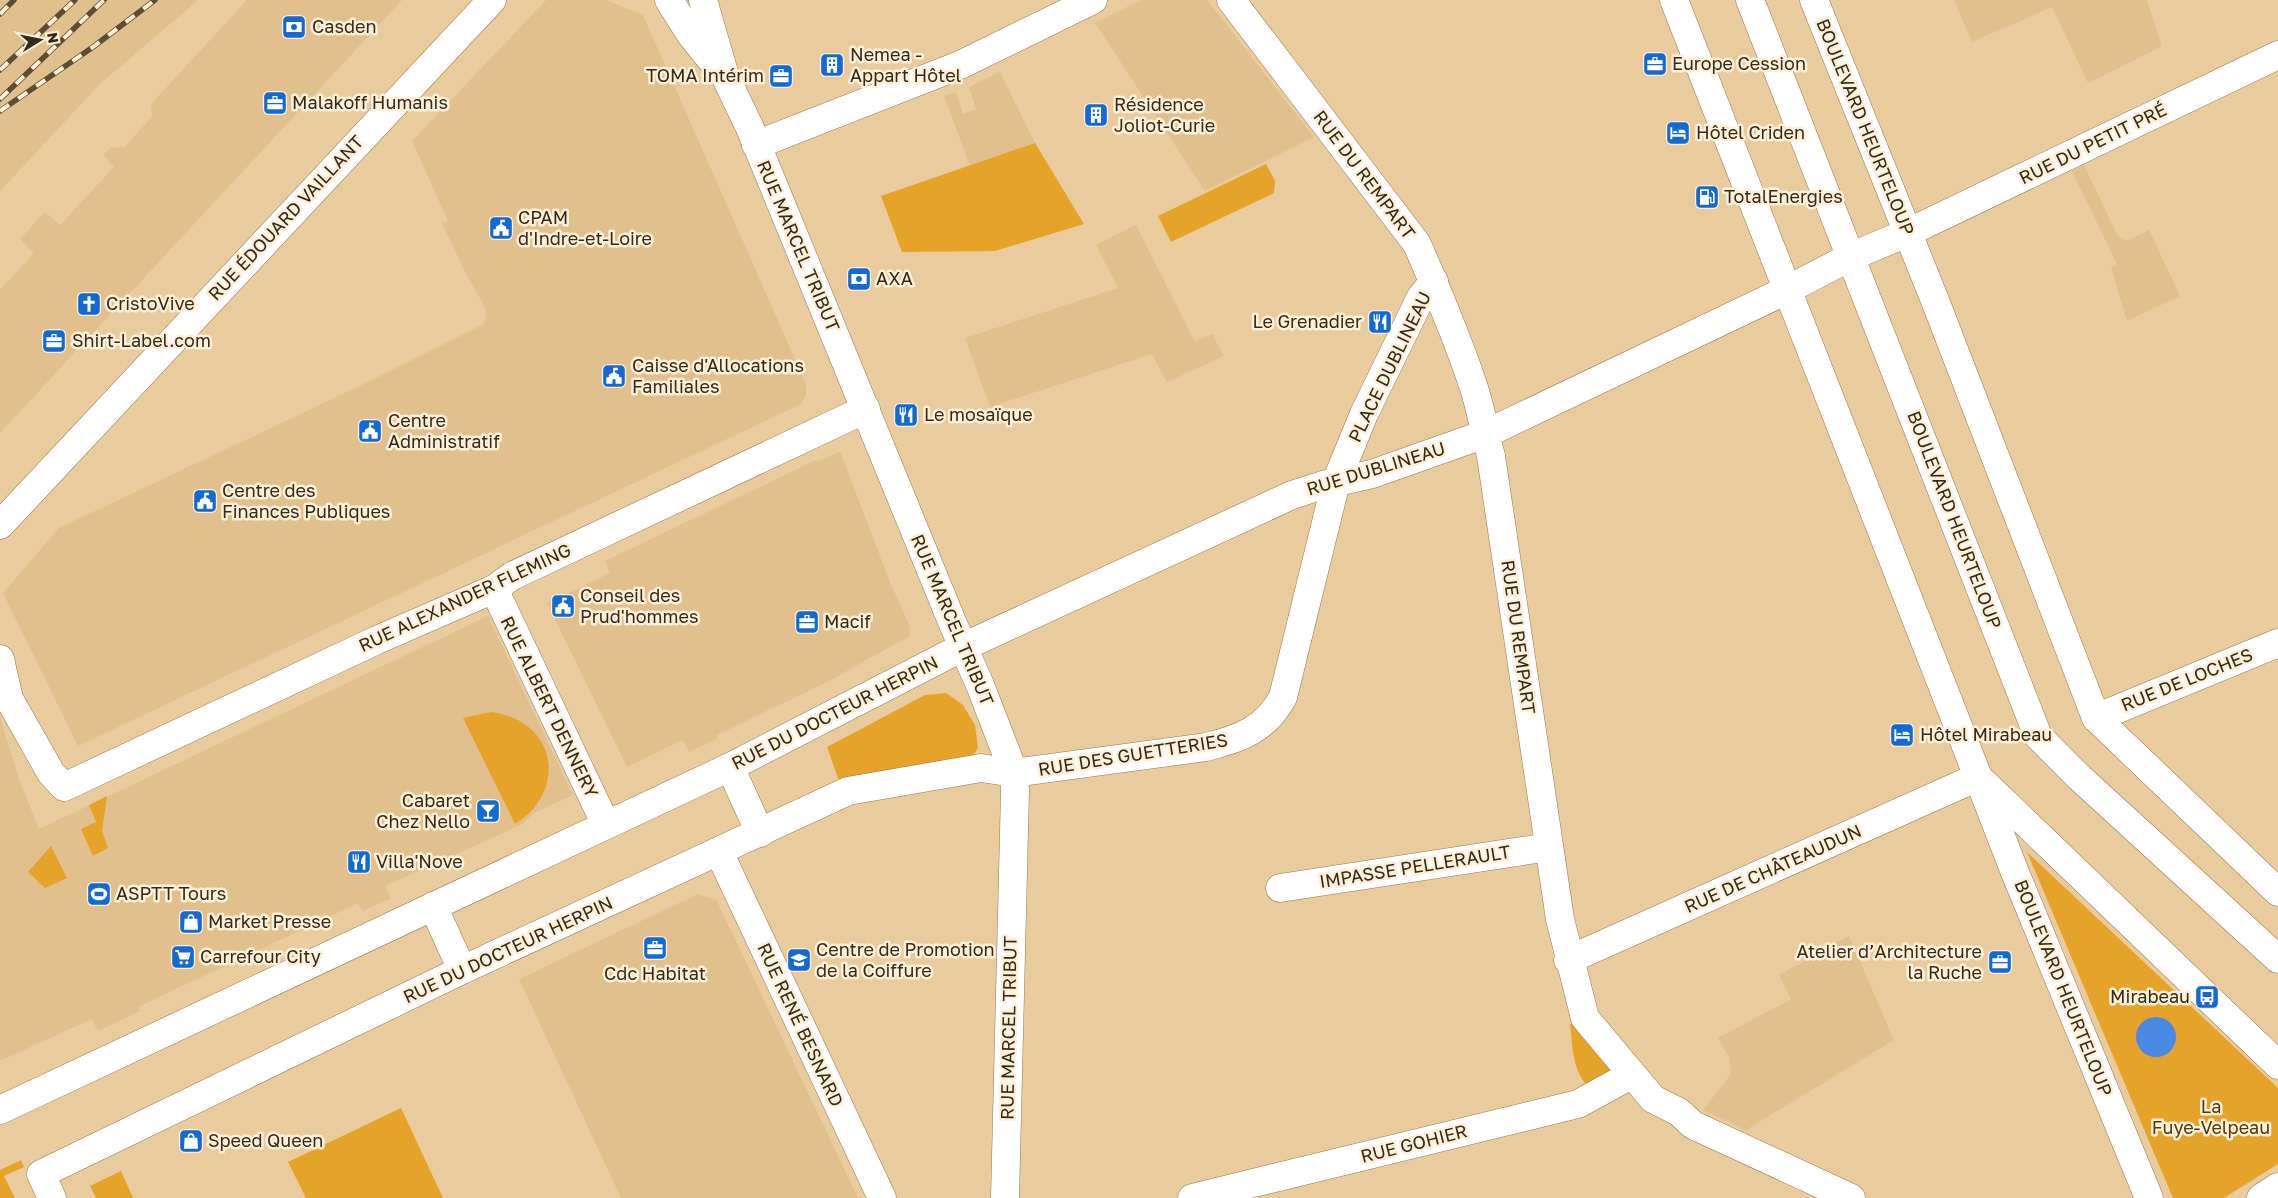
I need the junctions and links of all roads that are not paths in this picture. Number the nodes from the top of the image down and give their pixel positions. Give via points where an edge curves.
1 (492, 0) edge
2 (669, 0) edge
3 (703, 0) edge
4 (1093, 0) edge
5 (1230, 0) edge
6 (1674, 0) edge
7 (1750, 0) edge
8 (1814, 0) edge
9 (2278, 54) edge
10 (725, 76) junction
11 (756, 145) junction
12 (1907, 233) junction
13 (1850, 257) junction
14 (1434, 281) junction
15 (1787, 290) junction
16 (866, 409) junction
17 (1485, 434) junction
18 (1336, 482) junction
19 (0, 525) edge
20 (494, 589) junction
21 (2278, 643) edge
22 (963, 647) junction
23 (0, 659) edge
24 (5, 694) edge
25 (2096, 718) junction
26 (730, 767) junction
27 (1014, 773) junction
28 (1978, 776) junction
29 (606, 825) junction
30 (760, 833) junction
31 (1549, 847) junction
32 (719, 852) junction
33 (1280, 888) dead end
34 (2278, 892) edge
35 (433, 906) junction
36 (2278, 959) edge
37 (1568, 960) junction
38 (462, 970) junction
39 (2278, 1064) edge
40 (1631, 1075) junction
41 (0, 1110) edge
42 (2278, 1187) edge
43 (52, 1198) edge
44 (882, 1198) edge
45 (1005, 1198) edge
46 (1192, 1198) edge
47 (1851, 1198) edge
48 (2149, 1198) edge
49 (2261, 1198) edge

1 - 19 street, RUE ÉDOUARD VAILLANT
2 - 10 street, RUE MARCEL TRIBUT
3 - 10 street, RUE MARCEL TRIBUT
4 - 11 street via 960,65
5 - 14 street, RUE DU REMPART via 1409,232
6 - 15 street, BOULEVARD HEURTELOUP
7 - 13 street, BOULEVARD HEURTELOUP
8 - 12 street, BOULEVARD HEURTELOUP
9 - 12 street, RUE DU PETIT PRÉ
10 - 11 street, RUE MARCEL TRIBUT
11 - 16 street, RUE MARCEL TRIBUT
12 - 13 street, RUE DU PETIT PRÉ
12 - 25 street, BOULEVARD HEURTELOUP
13 - 15 street, RUE DUBLINEAU
13 - 36 street, BOULEVARD HEURTELOUP via 2038,736
14 - 17 street, RUE DU REMPART via 1472,382
14 - 18 street, PLACE DUBLINEAU via 1421,298 1364,414
15 - 17 street, RUE DUBLINEAU
15 - 28 street, BOULEVARD HEURTELOUP
16 - 20 street, RUE ALEXANDER FLEMING via 512,576
16 - 22 street, RUE MARCEL TRIBUT
17 - 18 street, RUE DUBLINEAU via 1372,474
17 - 31 street, RUE DU REMPART via 1491,456
18 - 22 street, RUE DUBLINEAU via 1292,495
18 - 27 street, RUE DES GUETTERIES via 1282,697 1276,711 1264,723 1230,742 1206,747
20 - 24 street, RUE ALEXANDER FLEMING via 377,640 64,787 51,773
20 - 29 street, RUE ALBERT DENNERY
21 - 25 street, RUE DE LOCHES
22 - 26 street, RUE DU DOCTEUR HERPIN
22 - 27 street, RUE MARCEL TRIBUT
23 - 24 street
25 - 34 street, BOULEVARD HEURTELOUP
26 - 29 street, RUE DU DOCTEUR HERPIN
26 - 30 street
27 - 30 street, RUE DU DOCTEUR HERPIN via 981,768 848,791
27 - 45 street, RUE MARCEL TRIBUT
28 - 37 street, RUE DE CHÂTEAUDUN
28 - 39 street, BOULEVARD HEURTELOUP
28 - 48 street, BOULEVARD HEURTELOUP
29 - 35 street, RUE DU DOCTEUR HERPIN
30 - 32 street, RUE DU DOCTEUR HERPIN
31 - 33 street, IMPASSE PELLERAULT
31 - 37 street, RUE DU REMPART
32 - 38 street, RUE DU DOCTEUR HERPIN
32 - 44 street, RUE RENÉ BESNARD
35 - 38 street
35 - 41 street, RUE DU DOCTEUR HERPIN
37 - 40 street, RUE DU REMPART via 1585,1018
38 - 43 street, RUE DU DOCTEUR HERPIN via 41,1174
40 - 46 street, RUE GOHIER via 1578,1104
40 - 47 street, RUE DU REMPART via 1653,1099 1679,1112 1693,1125
42 - 49 street

